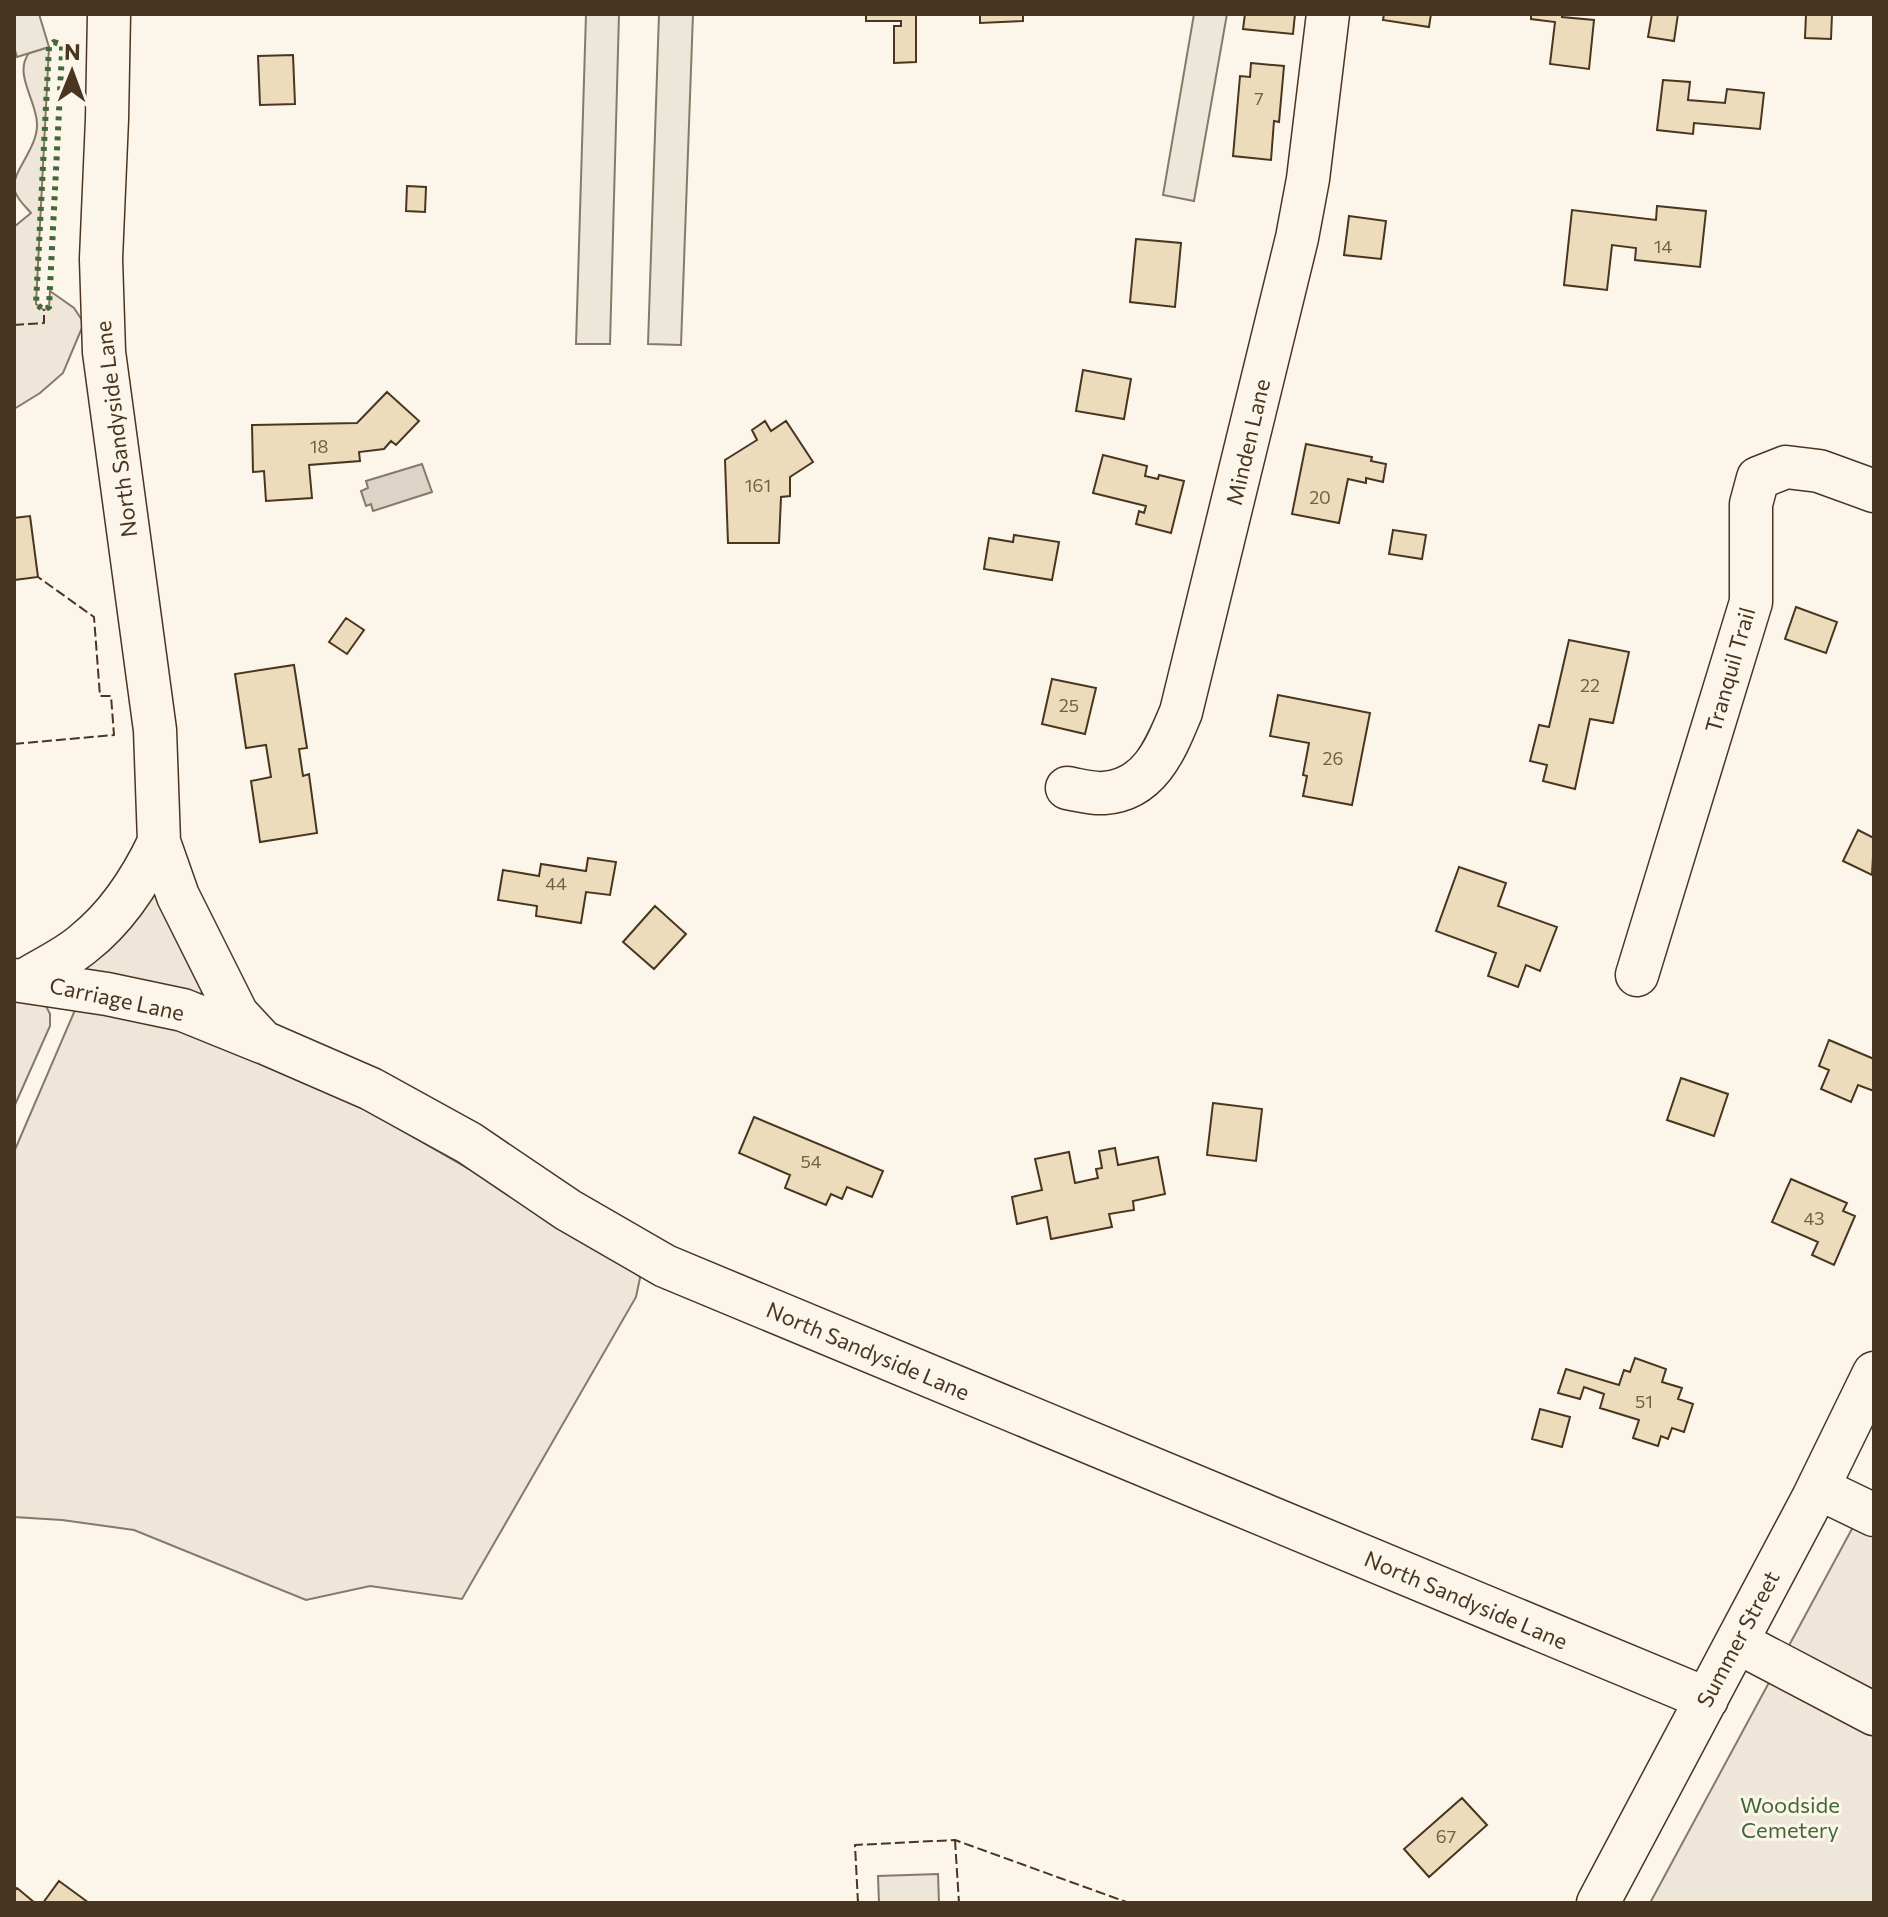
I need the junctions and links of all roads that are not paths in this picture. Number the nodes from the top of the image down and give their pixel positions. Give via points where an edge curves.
1 (109, 14) edge
2 (1328, 14) edge
3 (1874, 491) edge
4 (1067, 788) dead end
5 (159, 842) junction
6 (1637, 975) dead end
7 (19, 980) edge
8 (263, 1042) junction
9 (1874, 1373) edge
10 (1818, 1488) junction
11 (1874, 1515) edge
12 (1737, 1642) junction
13 (1707, 1699) junction
14 (1874, 1714) edge
15 (1598, 1903) edge

1 - 5 street, North Sandyside Lane via 101,259 104,352 155,730
2 - 4 street, Minden Lane via 1297,238 1181,712 1155,766 1141,780 1103,793
3 - 6 street, Tranquil Trail via 1819,471 1786,467 1758,478 1751,504 1751,602
5 - 7 street, North Sandyside Lane via 142,878 84,944
5 - 8 street, North Sandyside Lane via 178,896 237,1014
7 - 8 street, Carriage Lane via 183,1010
8 - 13 street, North Sandyside Lane via 371,1089 469,1143 568,1210 665,1266
9 - 10 street, Summer Street
10 - 11 street
10 - 12 street, Summer Street
12 - 13 street, Summer Street
12 - 14 street
13 - 15 street, Summer Street

